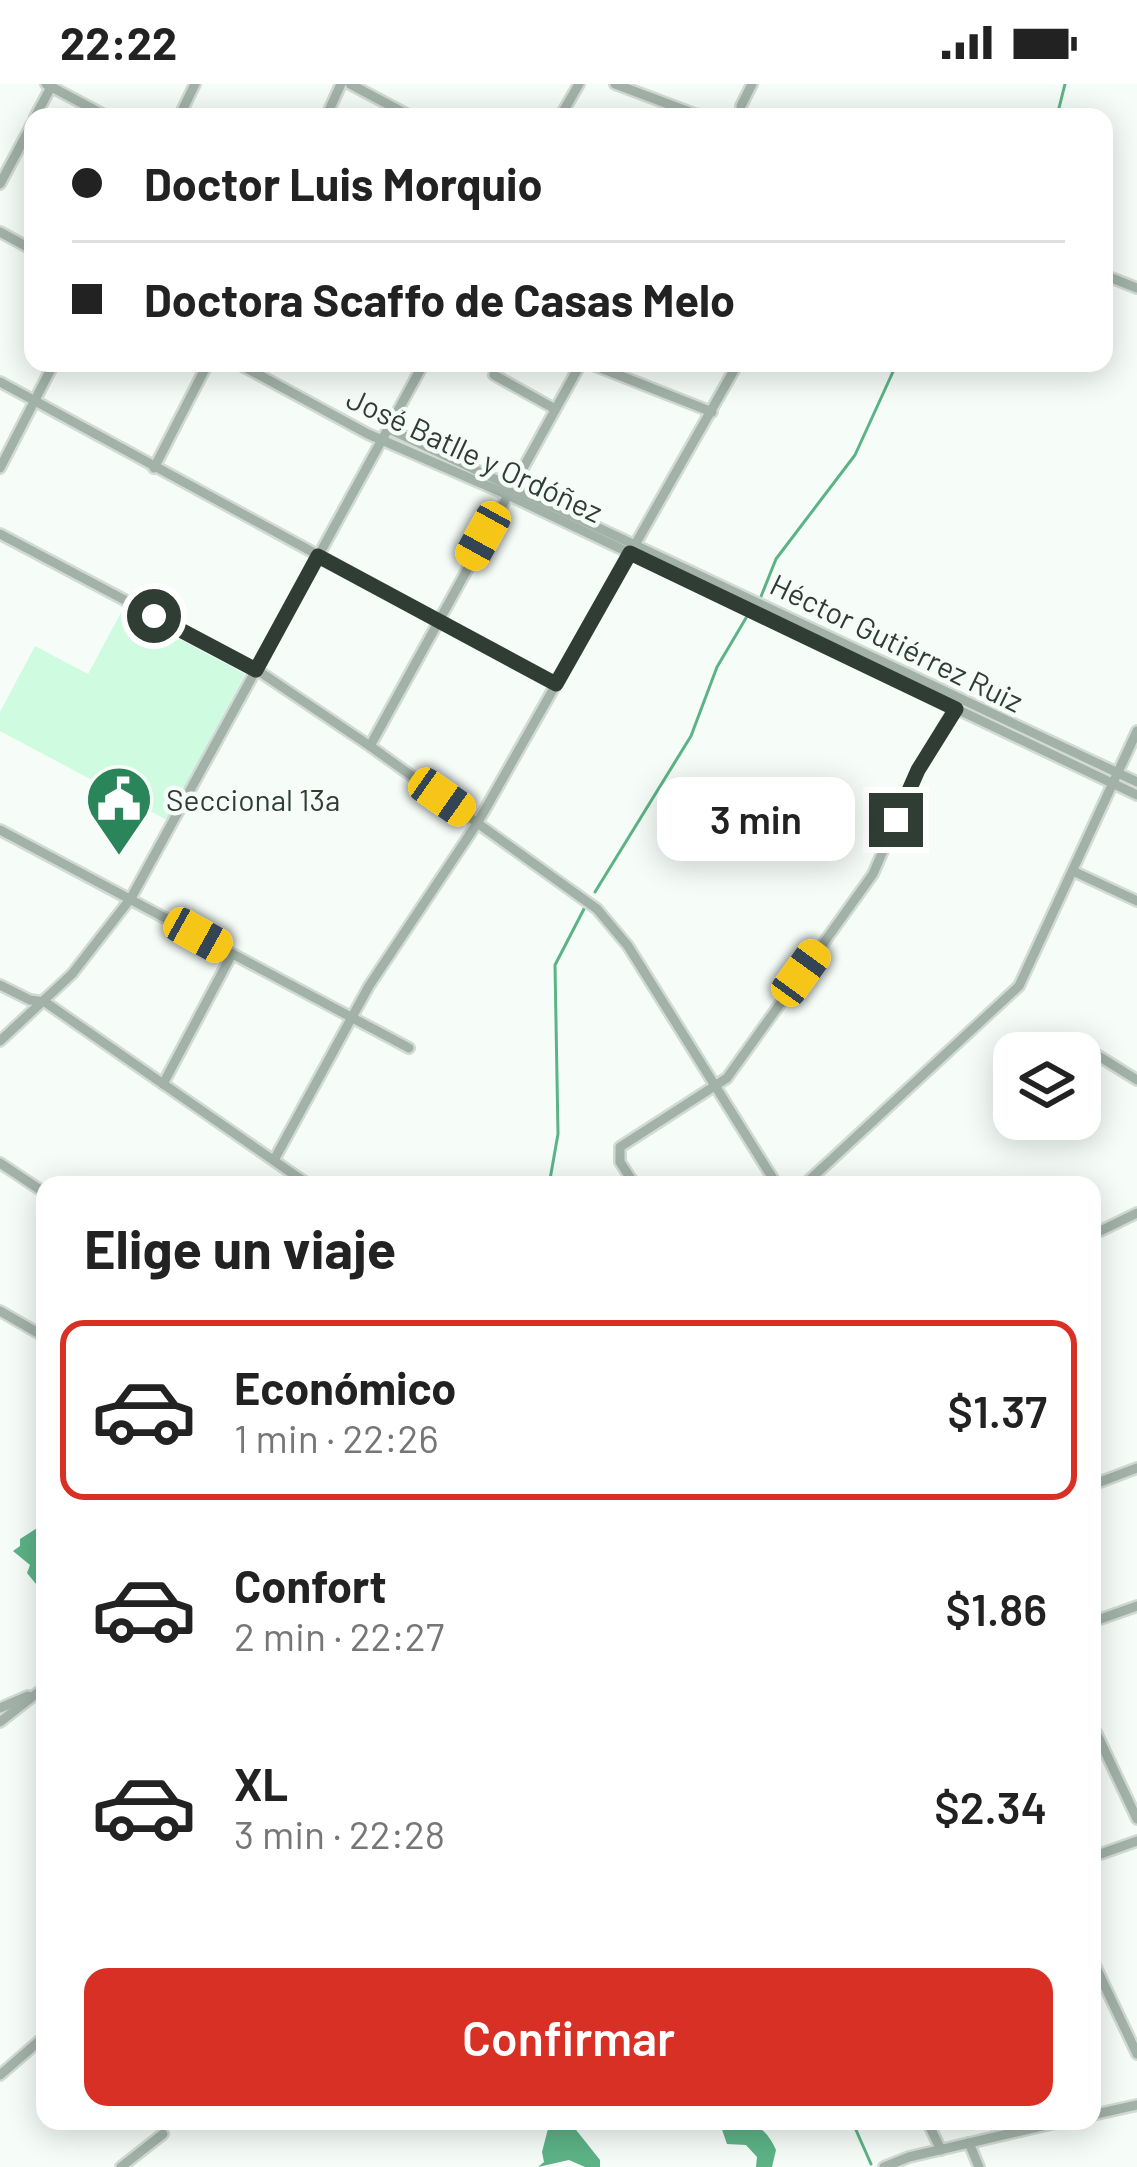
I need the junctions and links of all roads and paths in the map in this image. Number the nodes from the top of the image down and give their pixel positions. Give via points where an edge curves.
1 (345, 84) edge
2 (615, 84) edge
3 (752, 84) edge
4 (49, 86) edge
5 (740, 106) dead end
6 (91, 108) edge
7 (394, 108) edge
8 (679, 108) edge
9 (24, 138) edge
10 (0, 184) edge
11 (49, 372) edge
12 (203, 372) edge
13 (254, 372) edge
14 (419, 372) edge
15 (579, 372) edge
16 (608, 372) edge
17 (733, 372) edge
18 (494, 375) dead end
19 (0, 382) edge
20 (34, 401) junction
21 (555, 409) junction
22 (712, 412) junction
23 (387, 434) junction
24 (0, 468) edge
25 (154, 468) junction
26 (506, 494) junction
27 (0, 534) edge
28 (633, 549) junction
29 (318, 556) junction
30 (437, 619) junction
31 (256, 670) junction
32 (556, 684) junction
33 (958, 703) junction
34 (1137, 730) edge
35 (370, 746) junction
36 (1137, 782) edge
37 (1115, 784) junction
38 (1137, 795) edge
39 (478, 822) junction
40 (0, 830) edge
41 (1075, 872) junction
42 (131, 898) junction
43 (1137, 901) edge
44 (232, 954) junction
45 (0, 986) edge
46 (45, 1002) junction
47 (352, 1019) junction
48 (0, 1041) edge
49 (409, 1048) dead end
50 (1101, 1058) edge
51 (1137, 1080) edge
52 (163, 1084) junction
53 (716, 1086) junction
54 (274, 1160) junction
55 (0, 1163) edge
56 (296, 1176) edge
57 (629, 1176) edge
58 (772, 1176) edge
59 (814, 1176) edge
60 (36, 1187) edge
61 (1137, 1213) edge
62 (1101, 1231) edge
63 (0, 1311) edge
64 (36, 1332) edge
65 (1137, 1468) edge
66 (1101, 1482) edge
67 (1137, 1606) edge
68 (1101, 1619) edge
69 (36, 1692) edge
70 (36, 1694) edge
71 (0, 1708) edge
72 (0, 1722) edge
73 (1101, 1743) edge
74 (1137, 1819) edge
75 (1137, 1841) edge
76 (1101, 1854) edge
77 (1101, 1978) edge
78 (36, 2044) edge
79 (1137, 2054) edge
80 (0, 2075) edge
81 (1137, 2105) edge
82 (1101, 2113) edge
83 (931, 2130) edge
84 (1018, 2130) edge
85 (163, 2134) dead end
86 (969, 2143) junction
87 (940, 2150) junction
88 (121, 2167) edge
89 (884, 2167) edge
90 (979, 2167) edge

1 - 7 street
2 - 8 street
3 - 5 street
4 - 6 street
9 - 10 street
11 - 20 street
12 - 25 street
13 - 23 street, José Batlle y Ordóñez via 368,434
14 - 23 street
15 - 21 street
16 - 22 street
17 - 22 street
18 - 21 street
19 - 20 street
20 - 24 street
20 - 25 street
21 - 26 street
22 - 28 street
23 - 26 street, José Batlle y Ordóñez
23 - 28 street, José Batlle y Ordóñez
23 - 29 street
25 - 29 street
26 - 28 street, José Batlle y Ordóñez
26 - 30 street
27 - 31 street
28 - 32 street
28 - 33 street, Héctor Gutiérrez Ruiz
29 - 30 street
29 - 31 street
30 - 32 street
30 - 35 street
31 - 35 street
31 - 42 street
32 - 39 street
33 - 36 street, Héctor Gutiérrez Ruiz
33 - 37 street, Héctor Gutiérrez Ruiz
33 - 53 street via 873,874
34 - 37 street
35 - 39 street
37 - 38 street, Héctor Gutiérrez Ruiz
37 - 41 street
39 - 47 street
39 - 53 street via 607,918
40 - 42 street
41 - 43 street
41 - 59 street via 1012,994
42 - 44 street
42 - 46 street
44 - 47 street
44 - 52 street
45 - 46 street
46 - 48 street
46 - 52 street
47 - 49 street
47 - 54 street
50 - 51 street
52 - 54 street
53 - 57 street via 628,1138 618,1151
53 - 58 street
54 - 56 street
55 - 60 street
61 - 62 street
63 - 64 street
65 - 66 street
67 - 68 street
69 - 71 street
70 - 72 street
73 - 74 street
75 - 76 street
77 - 79 street
78 - 80 street
81 - 82 street
83 - 87 street
84 - 86 street
85 - 88 street
86 - 87 street
86 - 90 street
87 - 89 street

